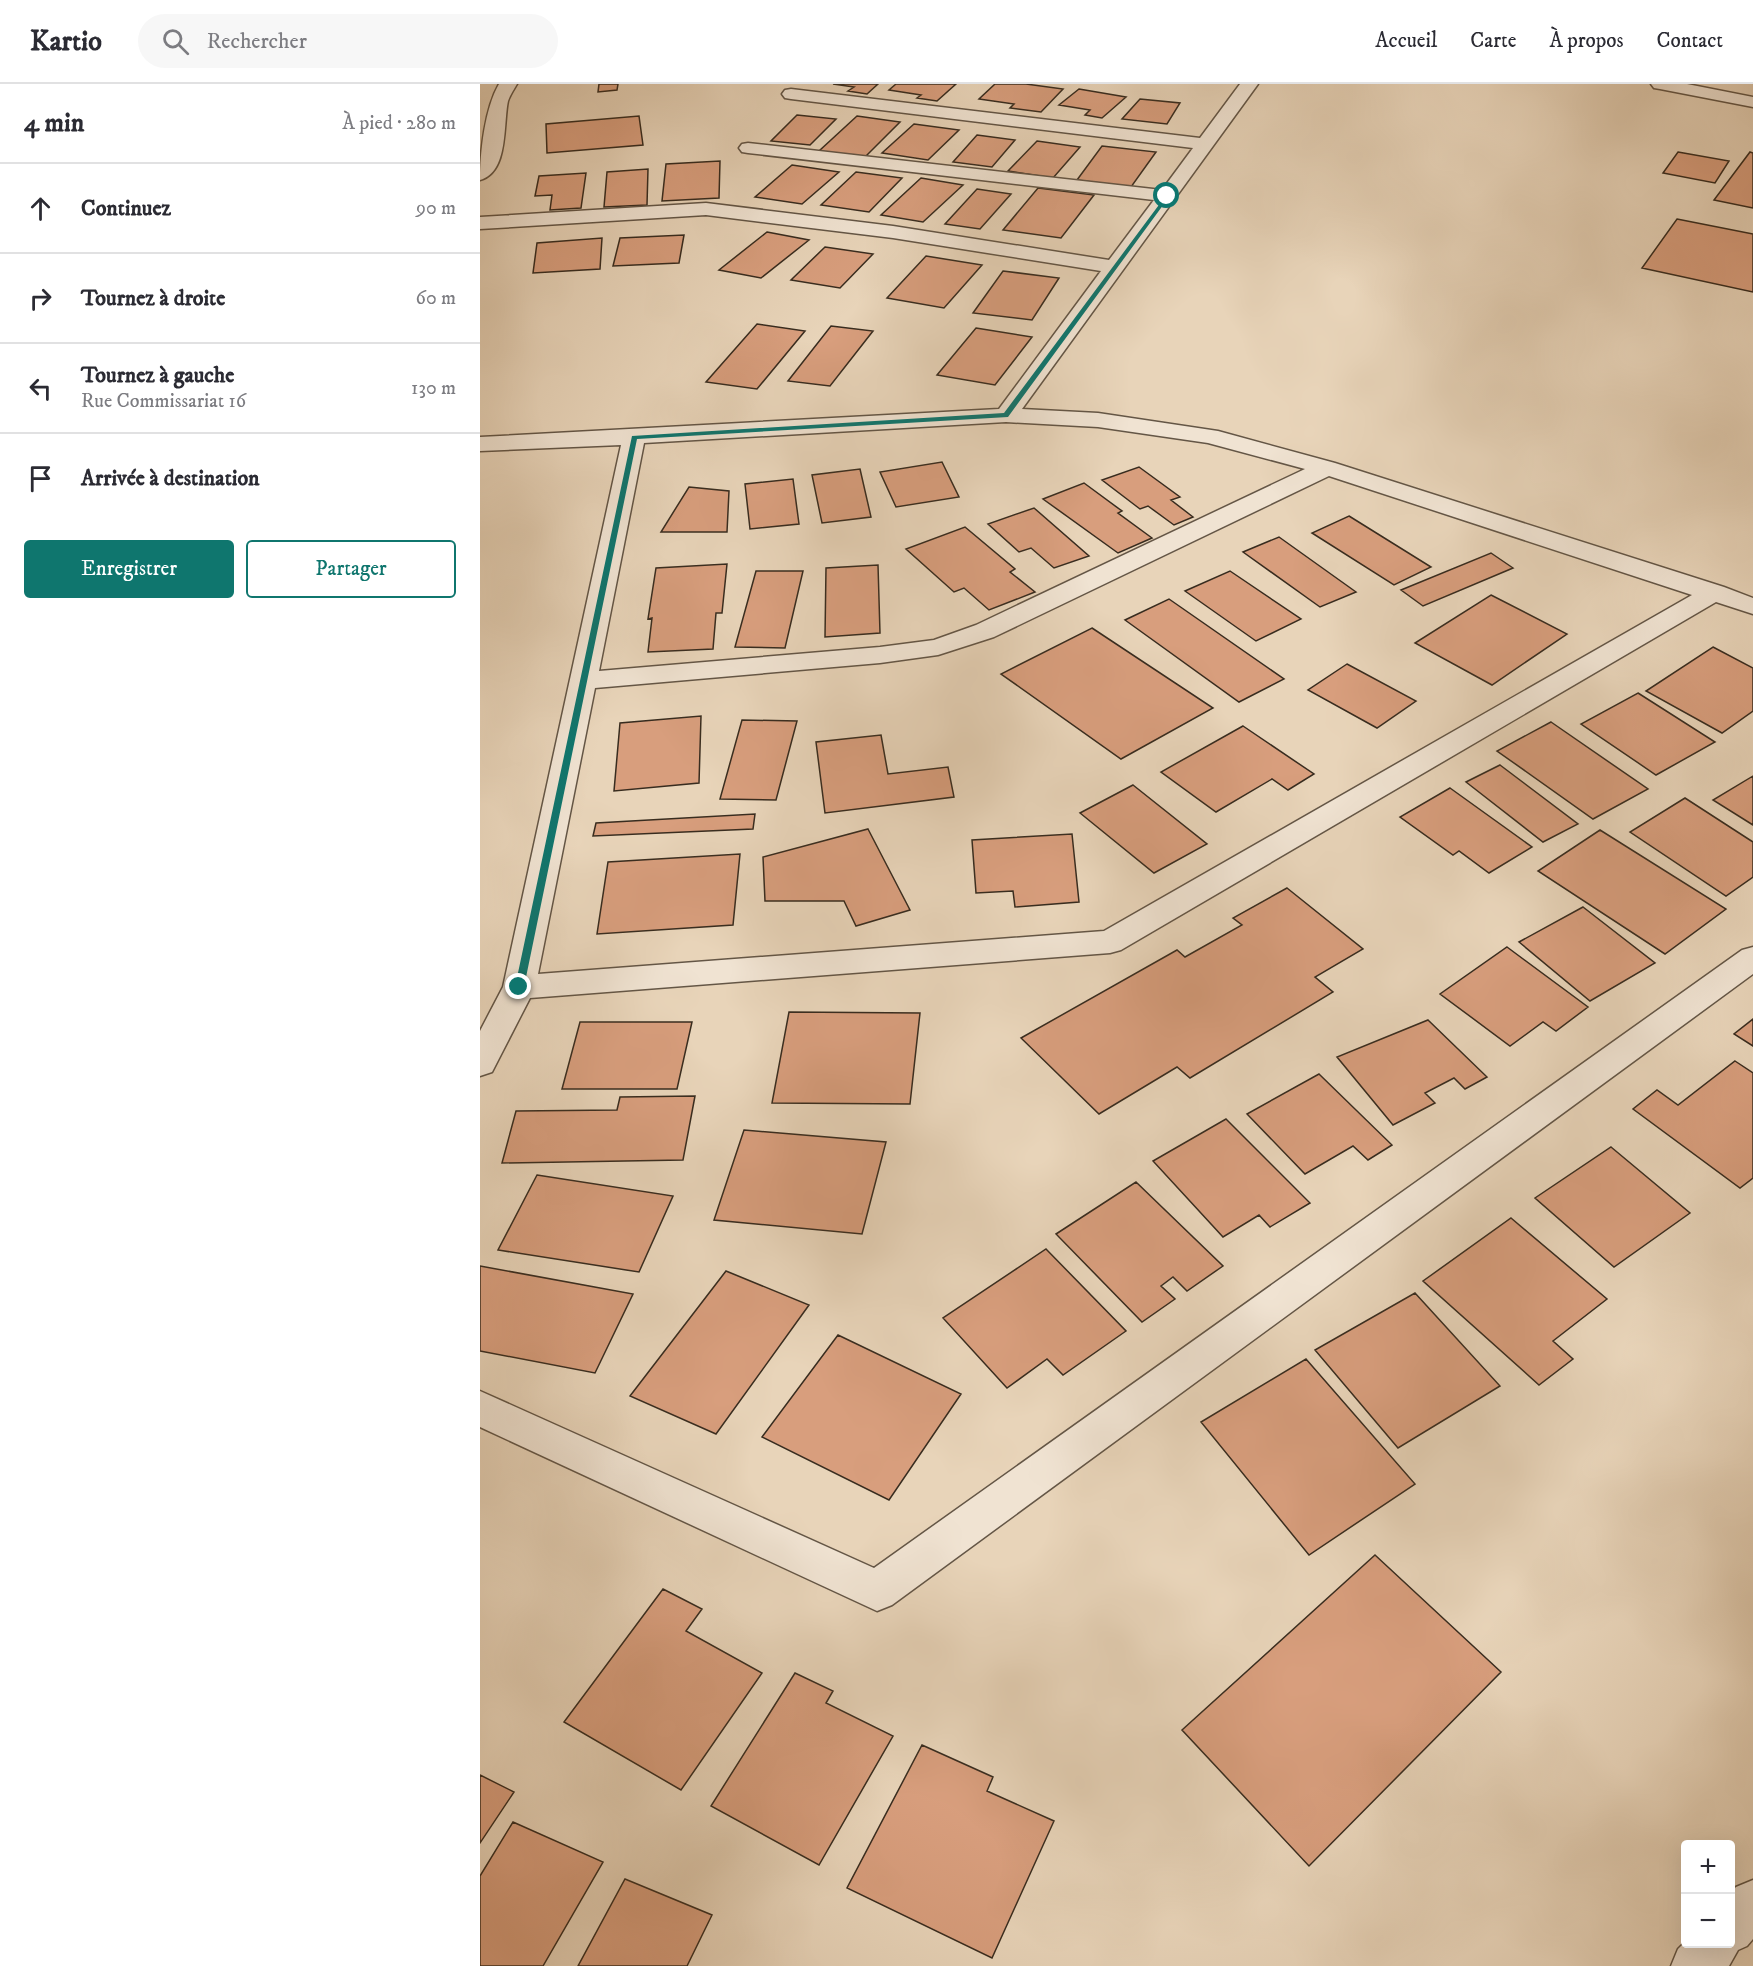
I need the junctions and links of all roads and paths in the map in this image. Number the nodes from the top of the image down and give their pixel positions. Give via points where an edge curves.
1 (508, 84) edge
2 (1249, 84) edge
3 (1660, 84) edge
4 (791, 94) dead end
5 (1753, 102) edge
6 (1205, 144) junction
7 (748, 148) dead end
8 (480, 174) edge
9 (1167, 196) junction
10 (480, 224) edge
11 (1114, 267) junction
12 (1006, 415) junction
13 (634, 437) junction
14 (480, 444) edge
15 (1327, 468) junction
16 (1715, 592) junction
17 (1753, 606) edge
18 (583, 681) junction
19 (1753, 958) edge
20 (519, 987) junction
21 (480, 1063) edge
22 (480, 1408) edge
23 (1753, 1904) edge
24 (1735, 1924) edge
25 (1712, 1948) edge
26 (1695, 1966) edge

1 - 8 street via 500,98 490,163
2 - 6 street
3 - 5 street
4 - 6 street
6 - 9 street
7 - 9 street
9 - 11 street
10 - 11 street via 706,209 893,232
11 - 12 street
12 - 13 street
12 - 15 street via 1098,420 1210,436
13 - 14 street
13 - 18 street
15 - 16 street
15 - 18 street via 985,631 938,647
16 - 17 street
16 - 20 street via 1110,942
18 - 20 street
19 - 22 street via 877,1591
20 - 21 street
23 - 24 street
25 - 26 street

